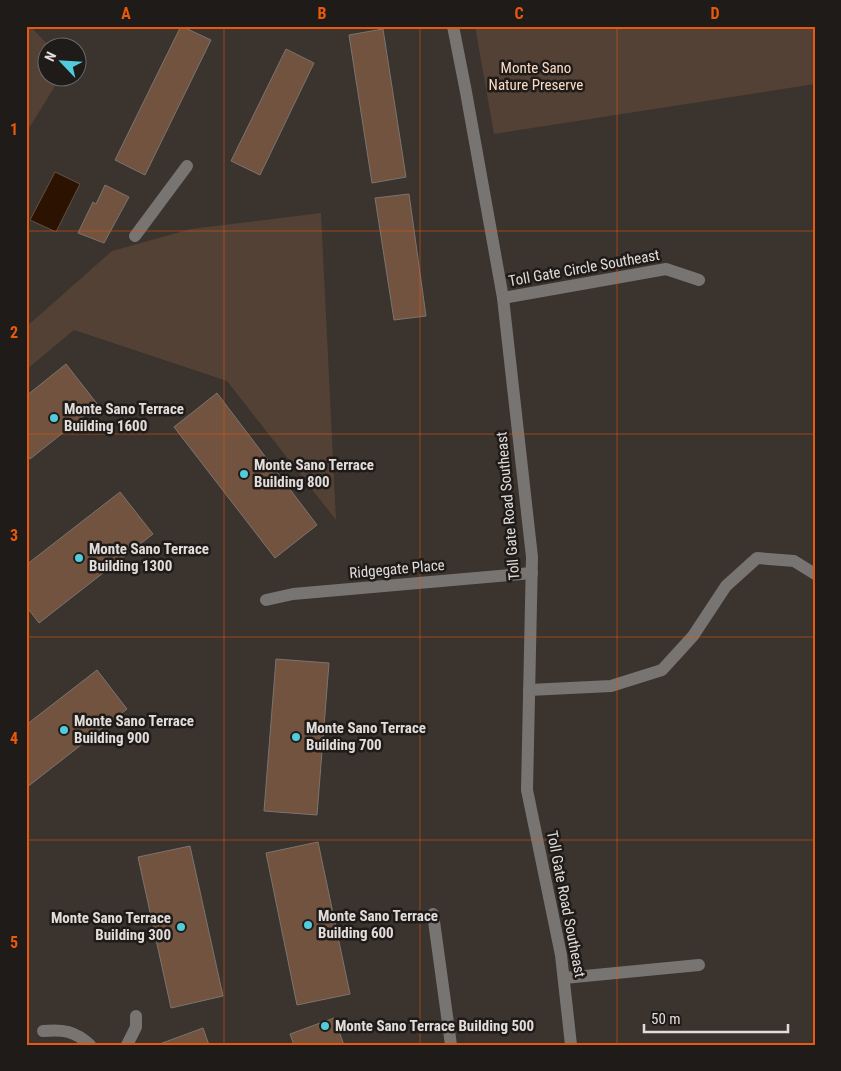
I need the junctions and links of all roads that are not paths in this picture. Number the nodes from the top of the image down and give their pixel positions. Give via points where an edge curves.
1 (453, 26) edge
2 (187, 166) dead end
3 (135, 236) dead end
4 (699, 280) dead end
5 (504, 298) junction
6 (532, 573) junction
7 (815, 574) edge
8 (266, 600) dead end
9 (529, 690) junction
10 (433, 914) dead end
11 (699, 965) dead end
12 (564, 978) junction
13 (136, 1016) dead end
14 (42, 1031) dead end
15 (90, 1045) edge
16 (127, 1045) edge
17 (451, 1045) edge
18 (571, 1045) edge

1 - 5 street, Toll Gate Road Southeast
2 - 3 street
4 - 5 street, Toll Gate Circle Southeast via 666,269
5 - 6 street, Toll Gate Road Southeast
6 - 8 street, Ridgegate Place via 293,594
6 - 9 street, Toll Gate Road Southeast
7 - 9 street via 794,561 757,558 726,586 693,636 662,670 611,686
9 - 12 street, Toll Gate Road Southeast via 527,790
10 - 17 street
11 - 12 street
12 - 18 street, Toll Gate Road Southeast
13 - 16 street via 136,1027
14 - 15 street via 56,1029 69,1032

